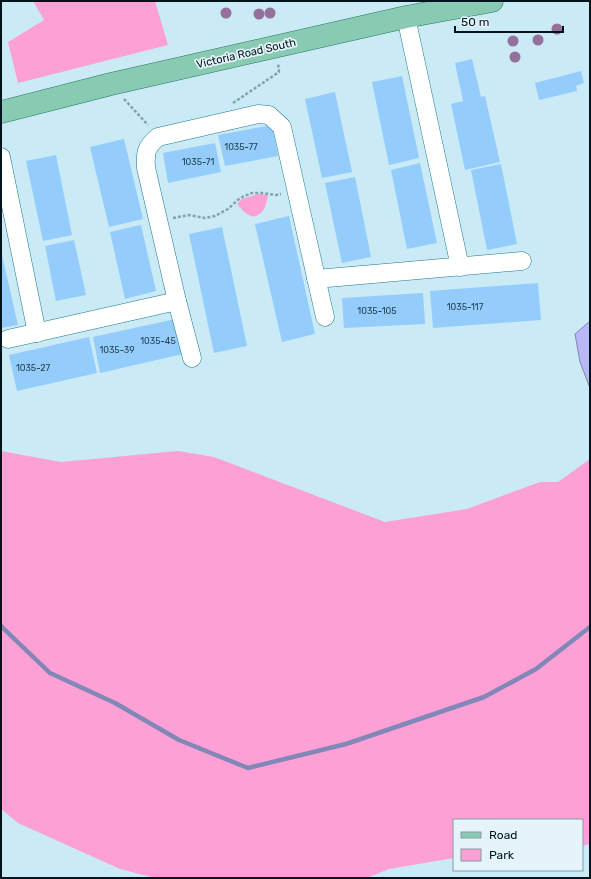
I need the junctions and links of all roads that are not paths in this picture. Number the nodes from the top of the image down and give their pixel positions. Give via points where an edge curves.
1 (492, 1) edge
2 (406, 17) junction
3 (1, 112) edge
4 (1, 157) edge
5 (522, 261) dead end
6 (460, 266) junction
7 (316, 280) junction
8 (177, 301) junction
9 (324, 317) dead end
10 (37, 333) junction
11 (8, 339) dead end
12 (192, 358) dead end

1 - 2 main road, Victoria Road South
2 - 3 main road, Victoria Road South via 111,84
2 - 6 lane
4 - 10 lane
5 - 6 lane
6 - 7 lane
7 - 8 lane via 282,127 269,115 258,114 160,136 147,149 146,168
7 - 9 lane
8 - 10 lane
8 - 12 lane
10 - 11 lane

